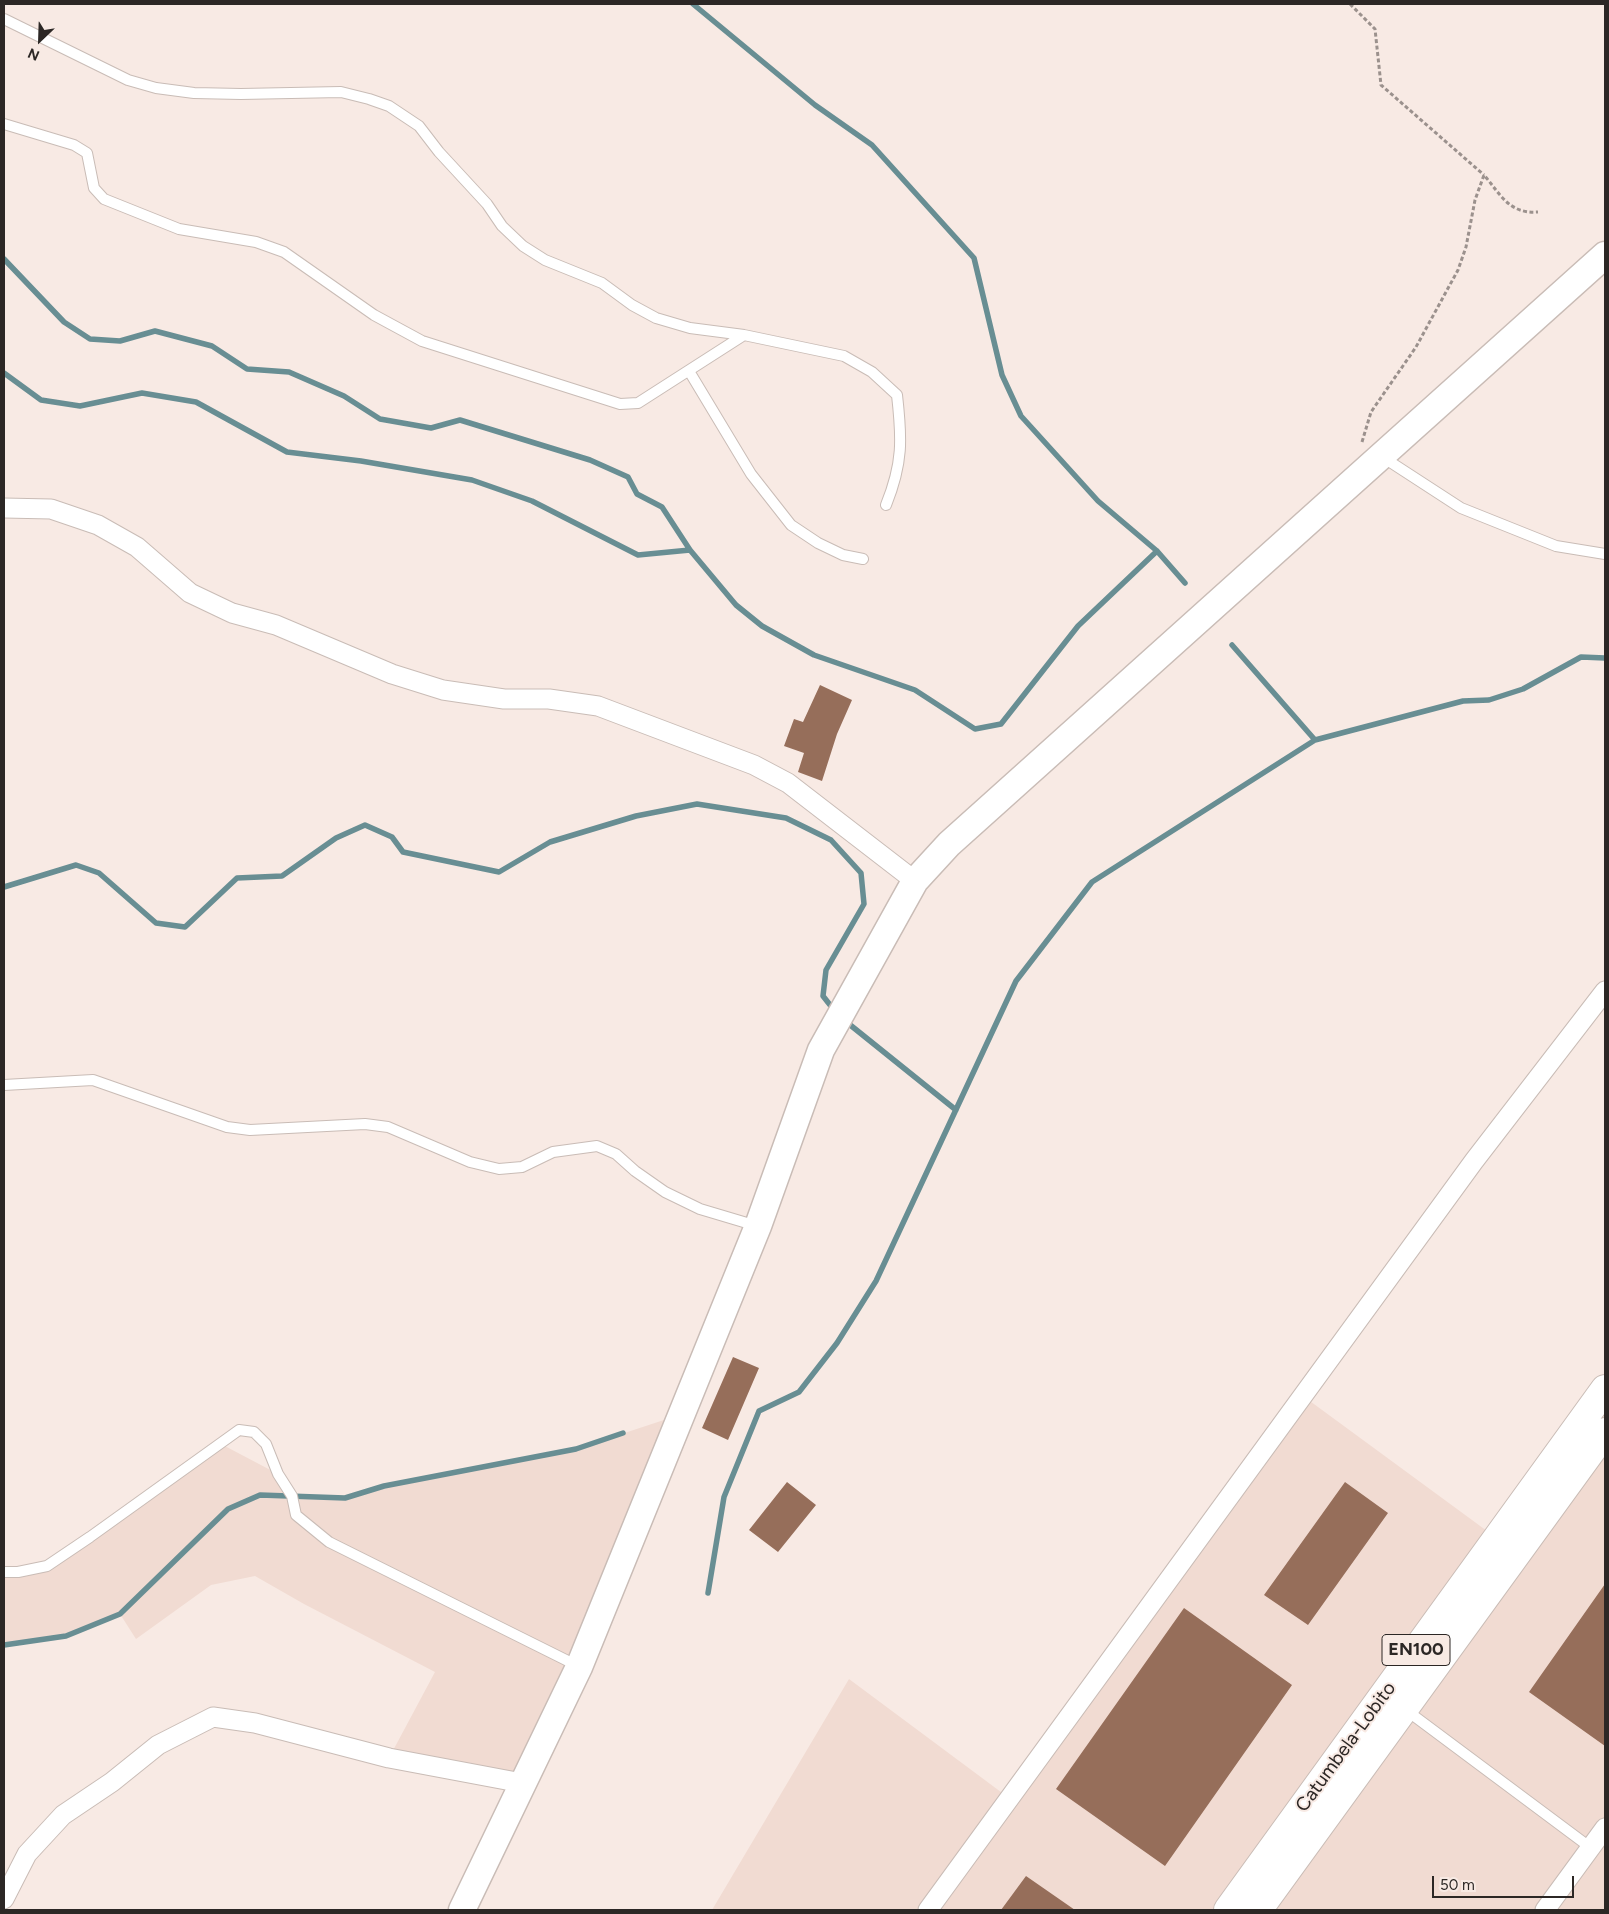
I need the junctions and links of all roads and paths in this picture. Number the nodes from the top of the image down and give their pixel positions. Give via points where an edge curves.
1 (1350, 4) edge
2 (4, 19) edge
3 (4, 124) edge
4 (1484, 175) junction
5 (1538, 212) dead end
6 (1605, 255) edge
7 (744, 335) junction
8 (688, 371) junction
9 (1370, 452) junction
10 (886, 505) dead end
11 (4, 508) edge
12 (1605, 554) edge
13 (863, 559) dead end
14 (915, 881) junction
15 (1605, 991) edge
16 (4, 1086) edge
17 (758, 1226) junction
18 (1605, 1389) edge
19 (1605, 1432) edge
20 (4, 1572) edge
21 (579, 1667) junction
22 (1404, 1709) junction
23 (522, 1783) junction
24 (1605, 1828) edge
25 (1591, 1848) junction
26 (4, 1899) edge
27 (462, 1910) edge
28 (928, 1910) edge
29 (1228, 1910) edge
30 (1258, 1910) edge
31 (1545, 1910) edge

1 - 4 path via 1375,29 1381,85
2 - 7 lane via 128,80 156,88 241,94 341,92 389,106 419,126 487,204 502,226 545,260 602,283 632,306 656,318 690,328
3 - 8 lane via 74,145 87,154 94,188 104,199 179,229 256,242 284,252 374,315 422,341 620,404 638,403
4 - 5 path via 1510,206 1518,211
4 - 9 path via 1458,270 1416,347 1371,412
6 - 9 street
7 - 8 lane
7 - 10 lane via 844,356 872,372 897,395 900,462
8 - 13 lane via 752,474 791,525 818,543
9 - 12 lane via 1461,508 1556,546
9 - 14 street via 949,844
11 - 14 street via 51,509 98,526 137,547 190,593 232,613 276,625 392,674 443,690 504,699 549,699 598,706 754,765 788,783
14 - 17 street via 821,1050
15 - 28 street via 1474,1161
16 - 17 lane via 93,1080 227,1127 250,1130 364,1124 388,1127 470,1162 498,1169 522,1167 553,1152 597,1146 616,1154 665,1192 700,1209
17 - 21 street
18 - 29 highway, Catumbela-Lobito / EN100
19 - 22 highway, Catumbela-Lobito / EN100
20 - 21 lane via 46,1566 239,1430 254,1432 266,1444 278,1474 292,1496 296,1515 329,1542
21 - 23 street
22 - 25 lane
22 - 30 highway, Catumbela-Lobito / EN100
23 - 26 street via 389,1758 255,1723 213,1717 158,1746 63,1815 27,1854
23 - 27 street
24 - 25 street
25 - 31 street

